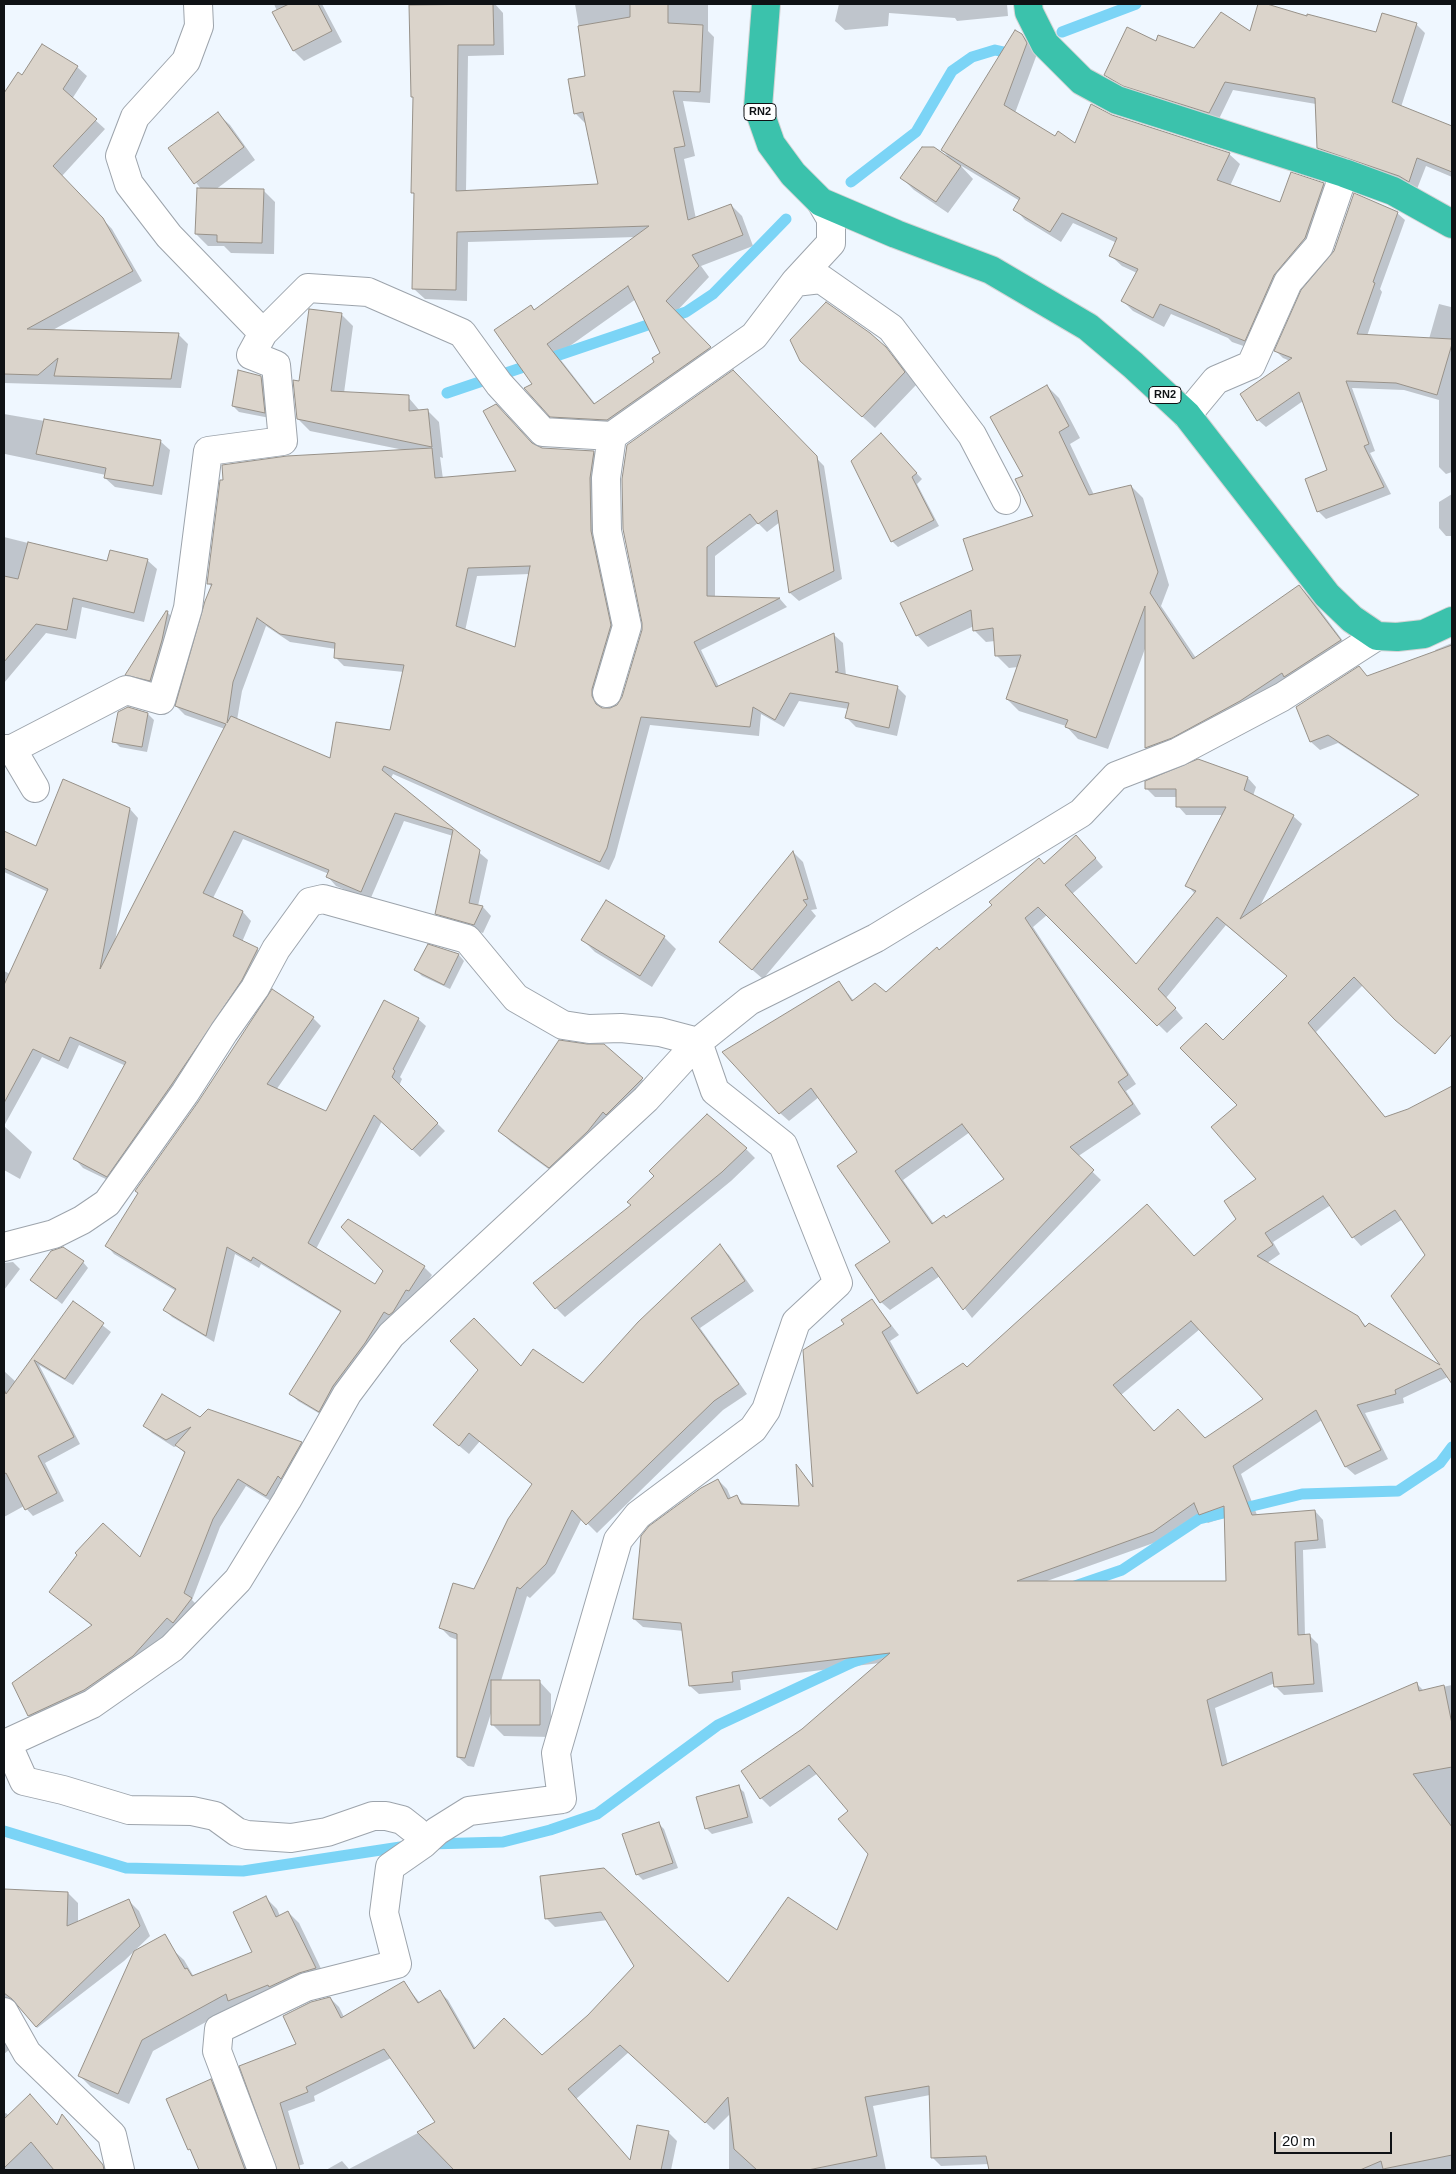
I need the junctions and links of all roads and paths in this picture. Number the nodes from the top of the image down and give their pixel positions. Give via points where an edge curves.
1 (198, 4) edge
2 (766, 4) edge
3 (1028, 4) edge
4 (1344, 173) junction
5 (821, 202) junction
6 (1452, 224) edge
7 (795, 282) junction
8 (263, 333) junction
9 (1187, 415) junction
10 (612, 436) junction
11 (1006, 500) dead end
12 (1452, 622) edge
13 (1377, 636) junction
14 (607, 693) dead end
15 (8, 749) edge
16 (35, 788) dead end
17 (698, 1042) junction
18 (4, 1247) edge
19 (5, 1746) edge
20 (423, 1844) junction
21 (4, 2012) edge
22 (120, 2170) edge
23 (262, 2170) edge

1 - 8 street via 199,26 186,61 135,117 120,156 130,184 170,236
2 - 5 highway, RN2 via 758,107 771,144 793,174
3 - 4 highway via 1045,44 1082,81 1117,100
4 - 6 highway via 1393,191
4 - 9 street via 1319,246 1288,282 1251,365 1216,380
5 - 7 street via 831,219 831,243
5 - 9 highway, RN2 via 991,270 1088,327
7 - 10 street via 754,336
7 - 11 street via 821,279 891,328 972,435
8 - 10 street via 308,288 368,292 462,333 499,384 543,432
8 - 15 street via 251,355 276,365 283,442 208,451 188,608 161,700 126,690
9 - 13 highway, RN2 via 1327,594 1352,619
10 - 14 street via 606,478 607,531 627,626
12 - 13 highway via 1424,634
13 - 17 street via 1282,697 1178,752 1116,776 1081,813 876,938 749,1001
15 - 16 street
17 - 18 street via 660,1032 563,1025 516,998 467,939 323,899 310,902 185,1093 107,1204 54,1234
17 - 19 street via 646,1099 391,1335 347,1394 238,1580 172,1648 92,1704
17 - 20 street via 715,1091 783,1145 838,1283 796,1322 766,1410 753,1430 638,1515 618,1540 556,1753 562,1799 469,1810
19 - 20 street via 24,1780 130,1810 192,1811 215,1816 237,1832 247,1835 291,1838 327,1832 373,1816 386,1816 402,1820 416,1831
20 - 23 street via 390,1866 384,1913 397,1964 306,1987 219,2029 217,2052
21 - 22 street via 27,2053 112,2135

